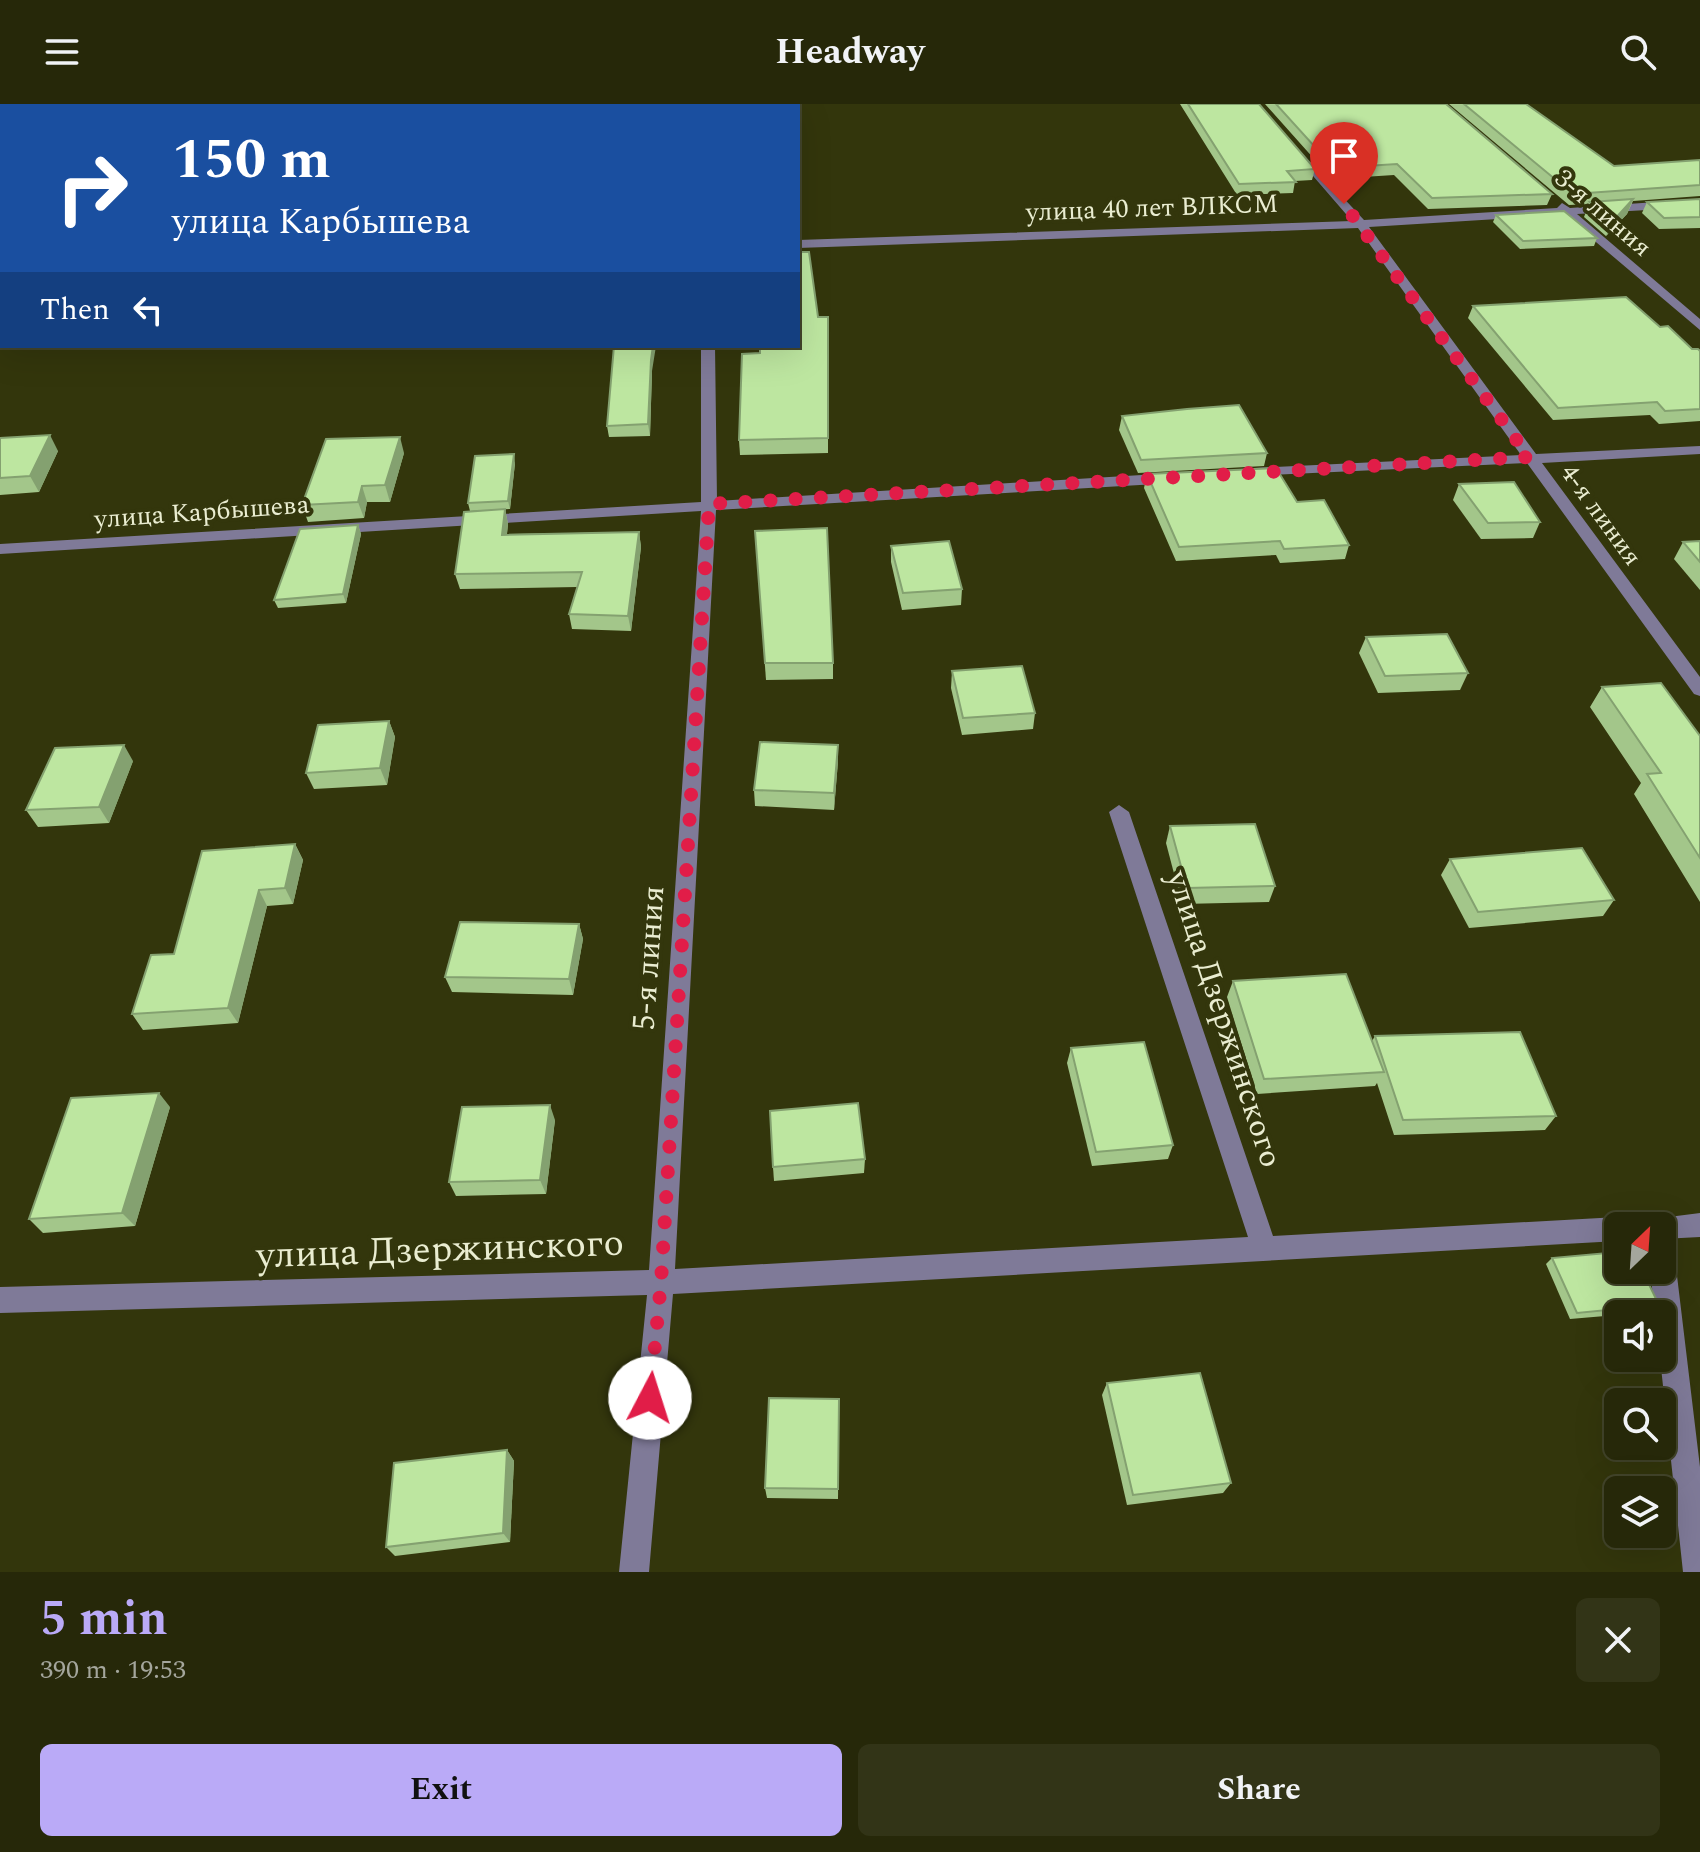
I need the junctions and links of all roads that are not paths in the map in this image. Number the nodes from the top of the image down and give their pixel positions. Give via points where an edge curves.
1 (1285, 137) edge
2 (1555, 201) edge
3 (1700, 203) edge
4 (1566, 211) junction
5 (1361, 224) junction
6 (800, 244) edge
7 (1700, 326) edge
8 (708, 348) edge
9 (1700, 450) edge
10 (1529, 457) junction
11 (1229, 475) edge
12 (1198, 476) edge
13 (709, 504) junction
14 (0, 549) edge
15 (1700, 690) edge
16 (1119, 812) dead end
17 (1700, 1225) edge
18 (1676, 1226) edge
19 (1604, 1230) edge
20 (1265, 1249) junction
21 (661, 1282) junction
22 (1665, 1284) edge
23 (0, 1300) edge
24 (634, 1572) edge
25 (1698, 1572) edge

1 - 5 street, 4-я линия
2 - 4 street, 3-я линия
3 - 4 street, улица 40 лет ВЛКСМ
4 - 5 street, улица 40 лет ВЛКСМ
4 - 7 street, 3-я линия
5 - 6 street, улица 40 лет ВЛКСМ
5 - 10 street, 4-я линия
8 - 13 street, 5-я линия
9 - 10 street
10 - 11 street
10 - 15 street, 4-я линия
12 - 13 street, улица Карбышева
13 - 14 street, улица Карбышева
13 - 21 street, 5-я линия
16 - 20 street, улица Дзержинского
17 - 18 street
19 - 20 street, улица Дзержинского
20 - 21 street, улица Дзержинского
21 - 23 street, улица Дзержинского
21 - 24 street, 5-я линия
22 - 25 street

